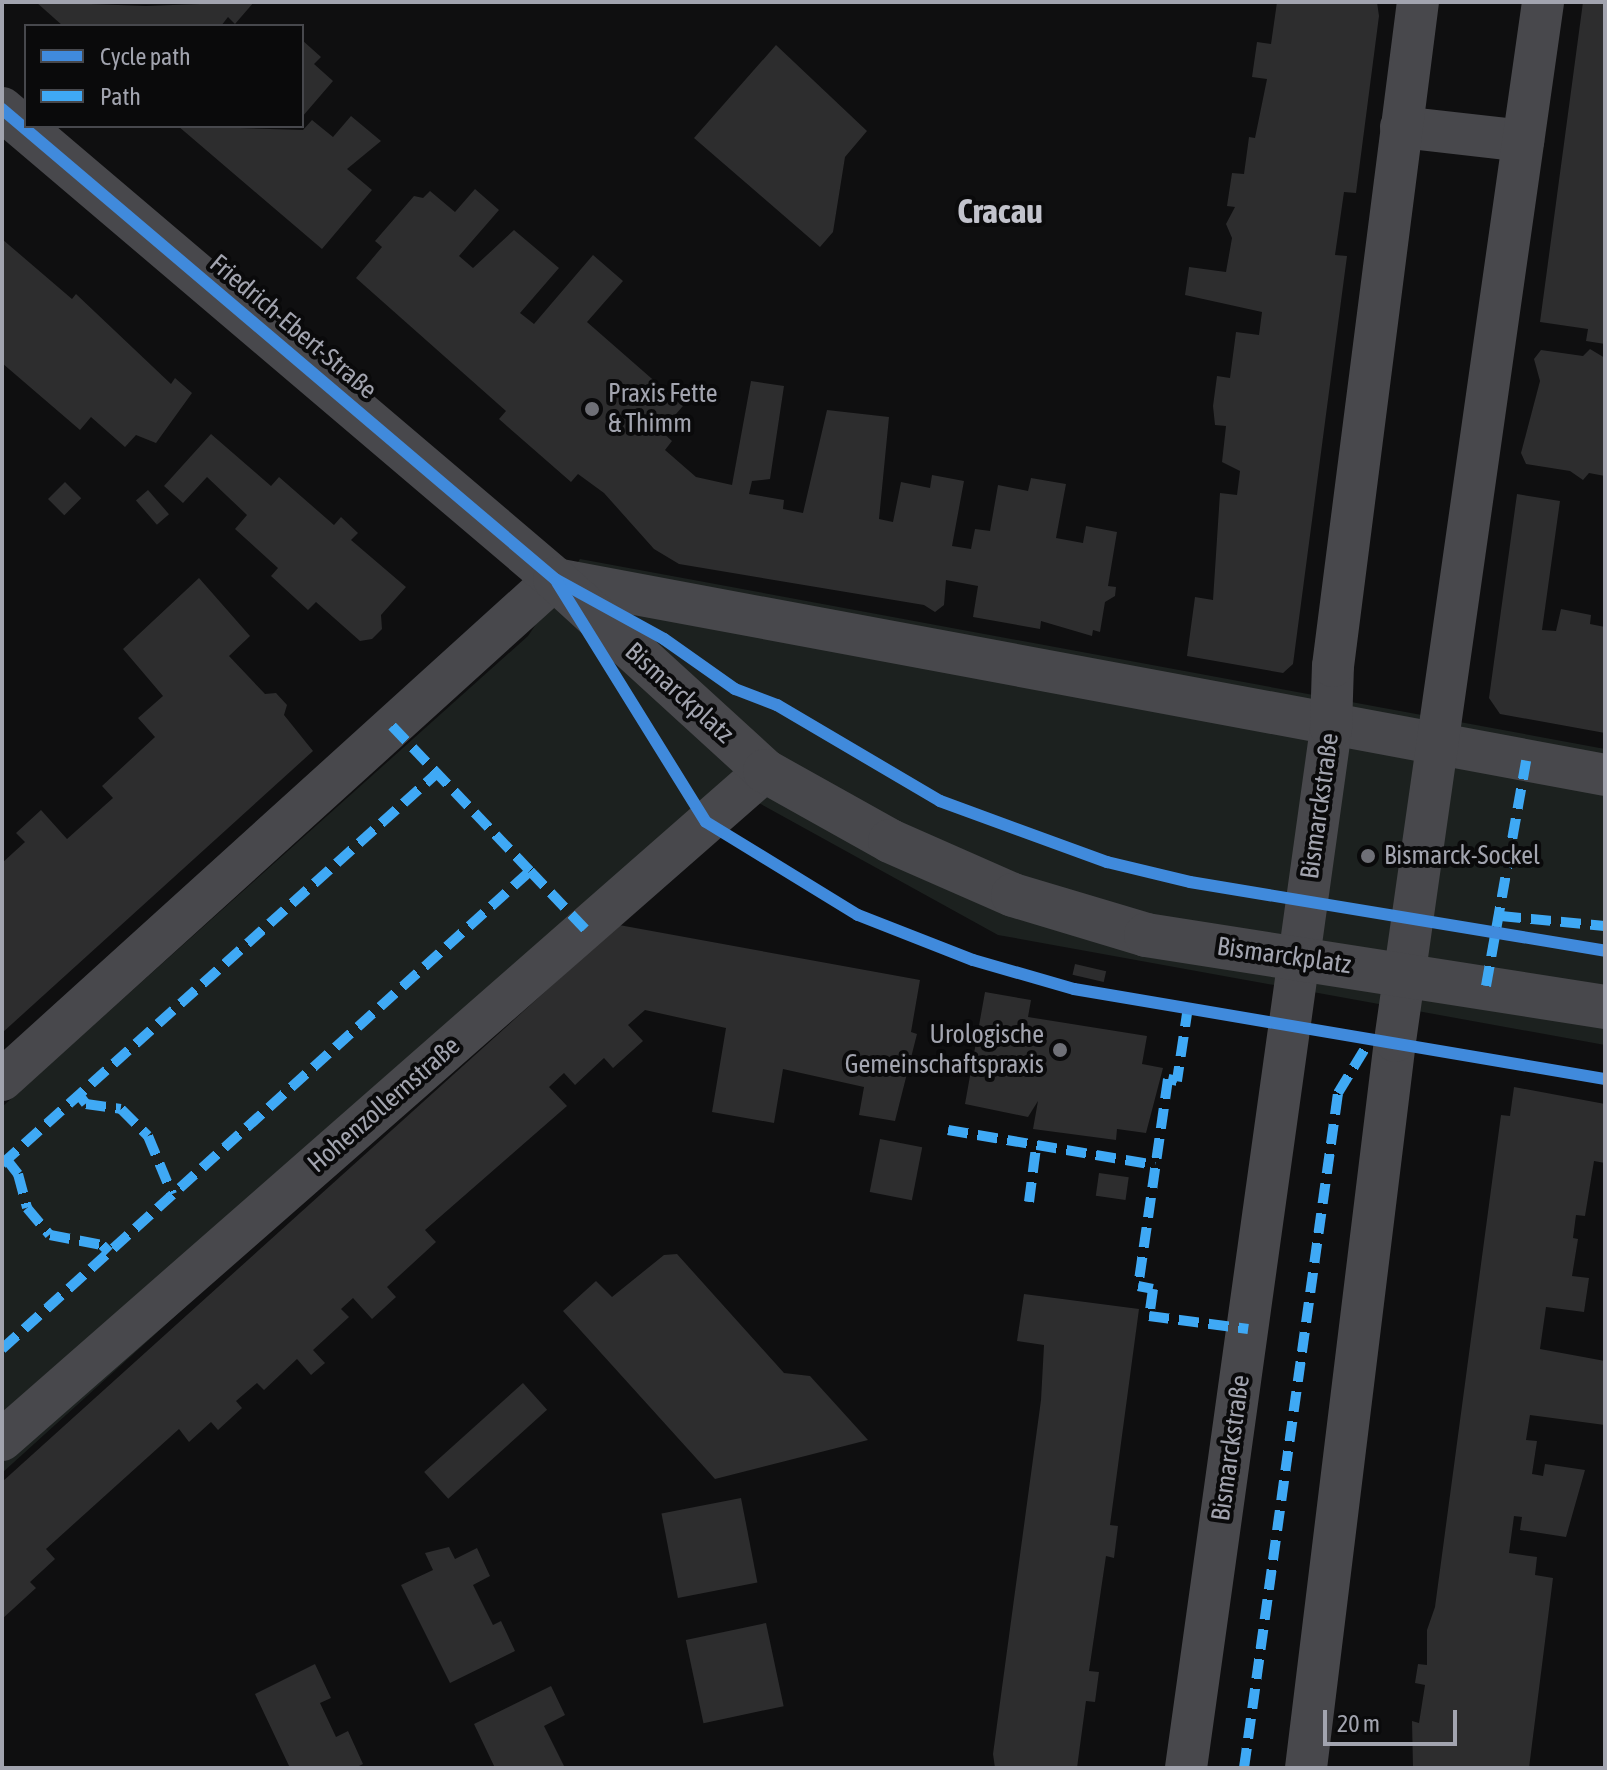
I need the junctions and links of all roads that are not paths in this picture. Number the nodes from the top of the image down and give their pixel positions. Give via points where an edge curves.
1 (1418, 2) edge
2 (1543, 2) edge
3 (2, 109) edge
4 (1401, 127) junction
5 (24, 128) edge
6 (24, 128) edge
7 (1523, 141) junction
8 (555, 579) junction
9 (1331, 728) junction
10 (1436, 745) junction
11 (765, 771) junction
12 (1605, 775) edge
13 (1299, 961) junction
14 (1405, 972) junction
15 (1605, 1007) edge
16 (2, 1080) edge
17 (2, 1440) edge
18 (1186, 1768) edge
19 (1306, 1768) edge

1 - 4 street, Bismarckstraße
2 - 7 street
3 - 5 street, Friedrich-Ebert-Straße
4 - 7 street
4 - 9 street, Bismarckstraße via 1333,666
6 - 8 street, Friedrich-Ebert-Straße
7 - 10 street
8 - 9 street, Bismarckplatz
8 - 11 street, Bismarckplatz
8 - 16 street
9 - 10 street, Bismarckplatz
9 - 13 street, Bismarckstraße
10 - 12 street, Bismarckplatz
10 - 14 street
11 - 13 street, Bismarckplatz via 890,841 1013,895 1146,935
11 - 17 street, Hohenzollernstraße
13 - 14 street, Bismarckplatz
13 - 18 street, Bismarckstraße
14 - 15 street, Bismarckplatz
14 - 19 street

